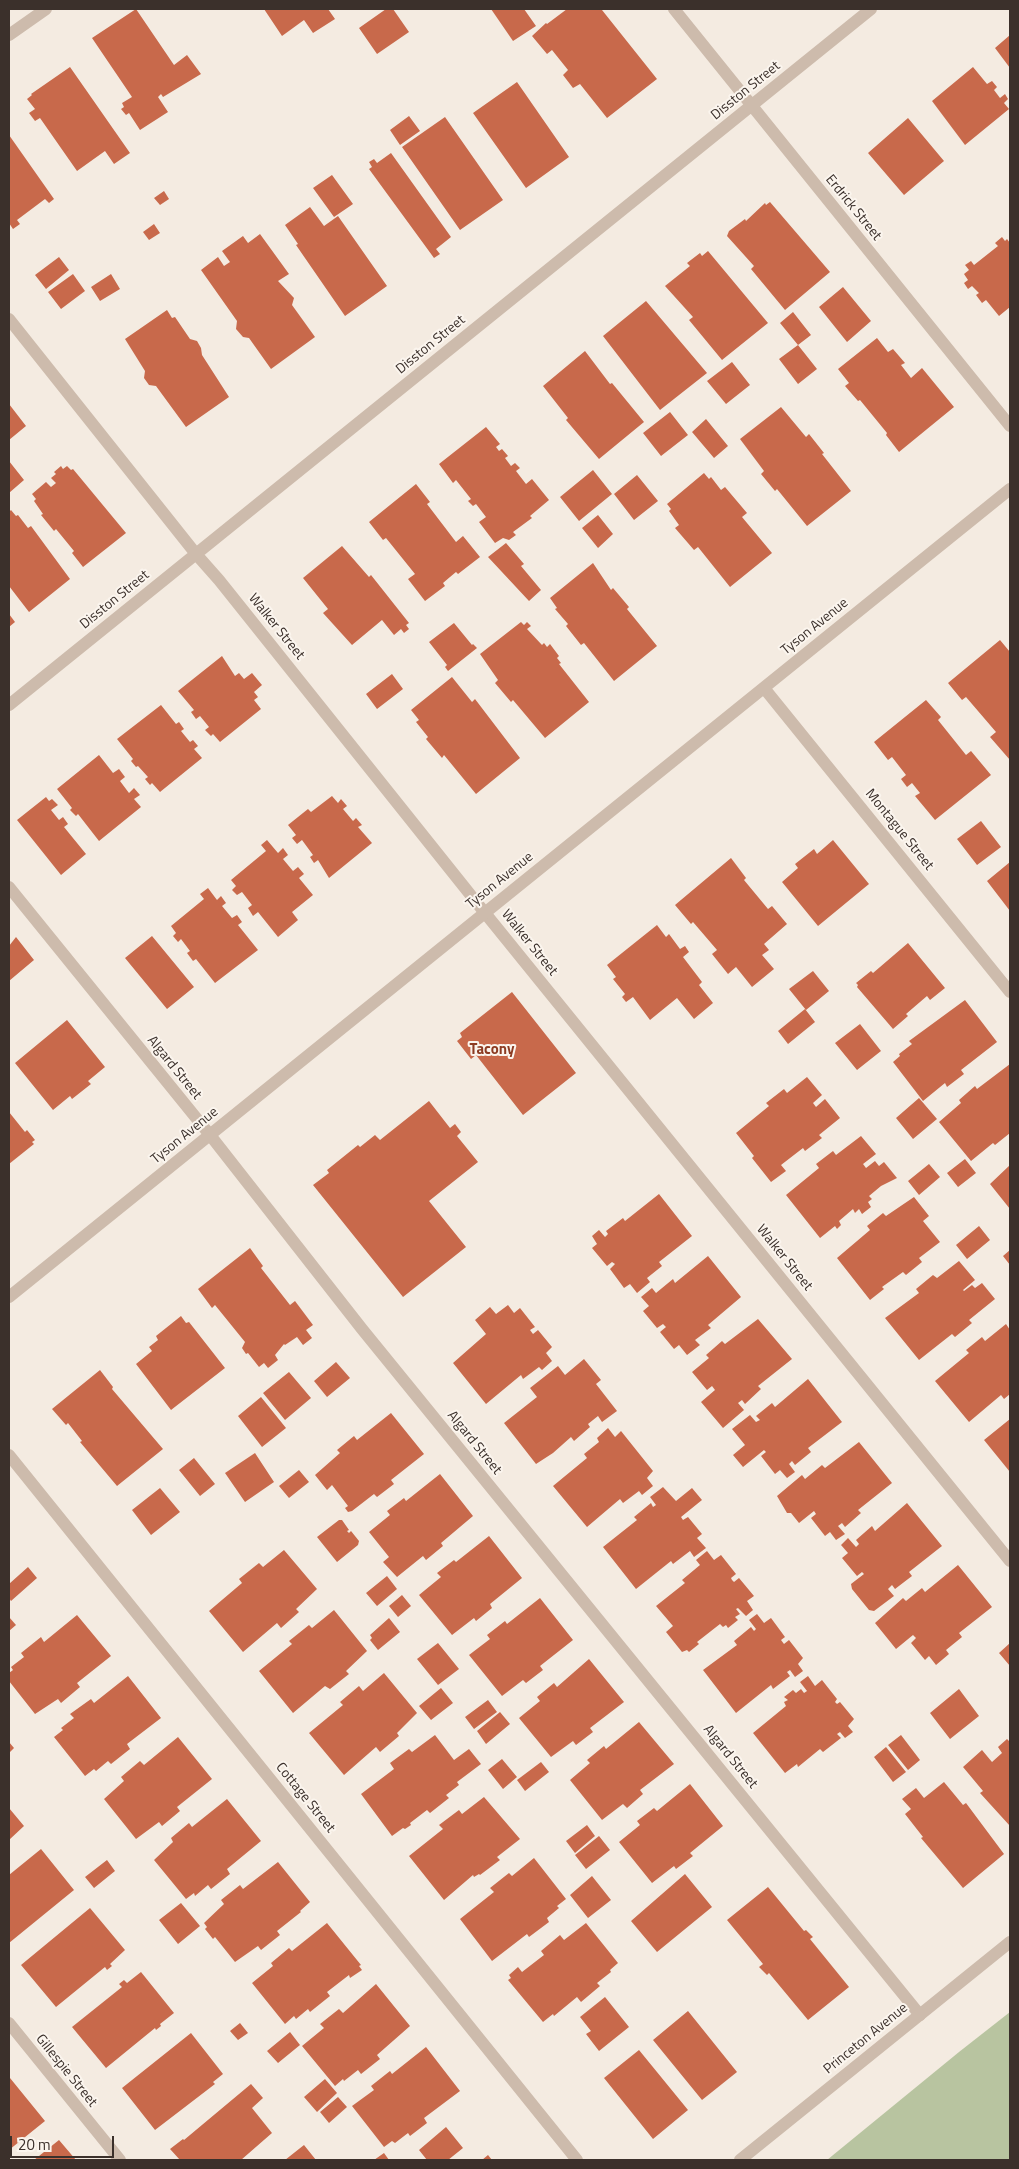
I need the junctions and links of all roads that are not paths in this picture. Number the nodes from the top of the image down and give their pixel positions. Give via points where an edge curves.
1 (46, 9) edge
2 (674, 9) edge
3 (871, 9) edge
4 (9, 35) edge
5 (751, 106) junction
6 (9, 319) edge
7 (1010, 426) edge
8 (1010, 489) edge
9 (196, 554) junction
10 (764, 688) junction
11 (9, 705) edge
12 (9, 887) edge
13 (485, 913) junction
14 (1010, 992) edge
15 (210, 1135) junction
16 (9, 1297) edge
17 (9, 1455) edge
18 (1010, 1561) edge
19 (1010, 1942) edge
20 (920, 2014) junction
21 (9, 2023) edge
22 (120, 2160) edge
23 (577, 2160) edge
24 (740, 2160) edge

1 - 4 street
2 - 5 street, Erdrick Street
3 - 5 street, Disston Street
5 - 7 street, Erdrick Street
5 - 9 street, Disston Street
6 - 9 street, Walker Street
8 - 10 street, Tyson Avenue
9 - 11 street, Disston Street
9 - 13 street, Walker Street
10 - 13 street, Tyson Avenue
10 - 14 street, Montague Street
12 - 15 street, Algard Street
13 - 15 street, Tyson Avenue
13 - 18 street, Walker Street
15 - 16 street, Tyson Avenue
15 - 20 street, Algard Street via 369,1337
17 - 23 street, Cottage Street
19 - 20 street, Princeton Avenue
20 - 24 street, Princeton Avenue
21 - 22 street, Gillespie Street

